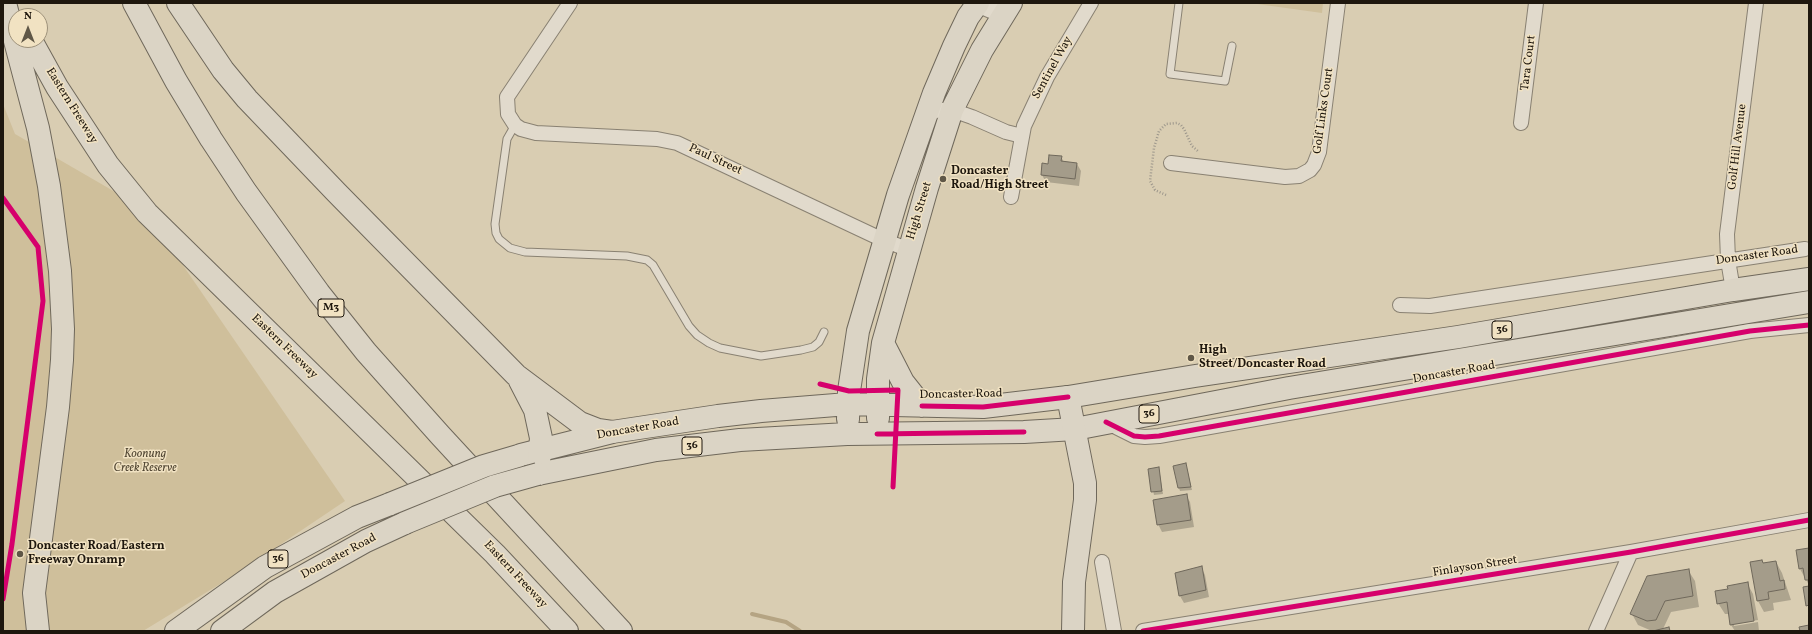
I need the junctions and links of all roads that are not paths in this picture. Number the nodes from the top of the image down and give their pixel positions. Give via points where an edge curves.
1 (5, 3) edge
2 (134, 3) edge
3 (178, 3) edge
4 (570, 3) edge
5 (1091, 3) edge
6 (1179, 3) edge
7 (1338, 3) edge
8 (1536, 3) edge
9 (1756, 3) edge
10 (990, 5) edge
11 (1232, 46) dead end
12 (35, 48) edge
13 (952, 110) junction
14 (926, 115) junction
15 (513, 122) junction
16 (1521, 123) dead end
17 (1022, 136) junction
18 (1171, 164) dead end
19 (1011, 197) dead end
20 (885, 240) junction
21 (1805, 249) dead end
22 (909, 250) junction
23 (1728, 260) junction
24 (1809, 279) edge
25 (1733, 290) junction
26 (1809, 302) edge
27 (1400, 305) dead end
28 (1809, 325) edge
29 (824, 332) dead end
30 (883, 343) junction
31 (852, 363) junction
32 (516, 375) junction
33 (1129, 387) junction
34 (1068, 397) junction
35 (1229, 399) junction
36 (848, 404) junction
37 (878, 404) junction
38 (922, 406) junction
39 (806, 407) junction
40 (1106, 422) junction
41 (1075, 429) junction
42 (612, 432) junction
43 (847, 434) junction
44 (877, 434) junction
45 (540, 450) junction
46 (538, 474) junction
47 (1809, 520) edge
48 (1631, 552) junction
49 (1102, 562) dead end
50 (38, 631) edge
51 (176, 631) edge
52 (222, 631) edge
53 (567, 631) edge
54 (621, 631) edge
55 (1072, 631) edge
56 (1114, 631) edge
57 (1143, 631) edge
58 (1596, 631) edge

1 - 50 main road via 38,128 49,186 60,271 63,329 58,407 34,593
2 - 54 main road, M3 via 211,140 319,293 366,352
3 - 32 main road via 223,70 247,99
4 - 15 street via 510,92 507,108
5 - 17 street, Sentinel Way via 1035,99
6 - 11 lane via 1170,74 1225,81
7 - 18 street, Golf Links Court via 1319,152 1310,170 1299,176 1285,177
8 - 16 street, Tara Court
9 - 23 street, Golf Hill Avenue via 1727,234
10 - 13 main road, High Street via 982,50
10 - 14 main road, High Street via 968,17
12 - 53 main road, Eastern Freeway via 57,87 108,165 147,213 496,554
13 - 14 street via 938,110
13 - 17 street
13 - 22 main road, High Street
14 - 20 main road, High Street
15 - 20 street, Paul Street via 521,129 536,133 677,142
15 - 29 lane via 507,139 495,224 499,239 510,248 525,252 627,256 647,260 653,265 696,335 720,348 762,356 801,350 820,342
17 - 19 street, Sentinel Way
20 - 22 street, Paul Street
20 - 31 main road, High Street via 858,331
21 - 23 street, Doncaster Road
22 - 30 main road, High Street
23 - 25 street, Golf Hill Avenue
23 - 27 street, Doncaster Road via 1430,306
24 - 25 main road, Doncaster Road / 36
25 - 33 main road, Doncaster Road / 36 via 1458,337
26 - 35 main road, Doncaster Road / 36
28 - 40 street, Doncaster Road via 1750,331 1145,438 1134,436
30 - 37 main road, High Street via 878,379
30 - 38 main road via 894,368
31 - 36 main road, High Street
31 - 39 main road via 836,387
32 - 42 main road via 580,423
32 - 45 main road via 535,410 541,438
33 - 34 main road, Doncaster Road / 36
33 - 35 main road via 1135,400 1191,390
34 - 38 main road, Doncaster Road / 36 via 983,407
34 - 41 main road
35 - 40 main road, Doncaster Road / 36
36 - 37 main road, Doncaster Road / 36
36 - 39 main road, Doncaster Road / 36
36 - 43 main road, High Street
37 - 38 main road, Doncaster Road / 36
37 - 44 main road, High Street
39 - 42 main road, Doncaster Road / 36 via 718,416
40 - 41 main road, Doncaster Road / 36
41 - 44 main road, Doncaster Road / 36
41 - 55 main road via 1085,483 1085,500 1074,582
42 - 45 main road, Doncaster Road / 36
43 - 44 main road, Doncaster Road / 36
43 - 46 main road, Doncaster Road / 36 via 740,440 678,447
45 - 46 main road
45 - 51 main road, Doncaster Road / 36, bridge via 484,466 357,518 264,567
46 - 52 main road, Doncaster Road / 36, bridge via 495,486 366,541 275,592
47 - 48 street, Finlayson Street
48 - 57 street, Finlayson Street
48 - 58 street
49 - 56 street

